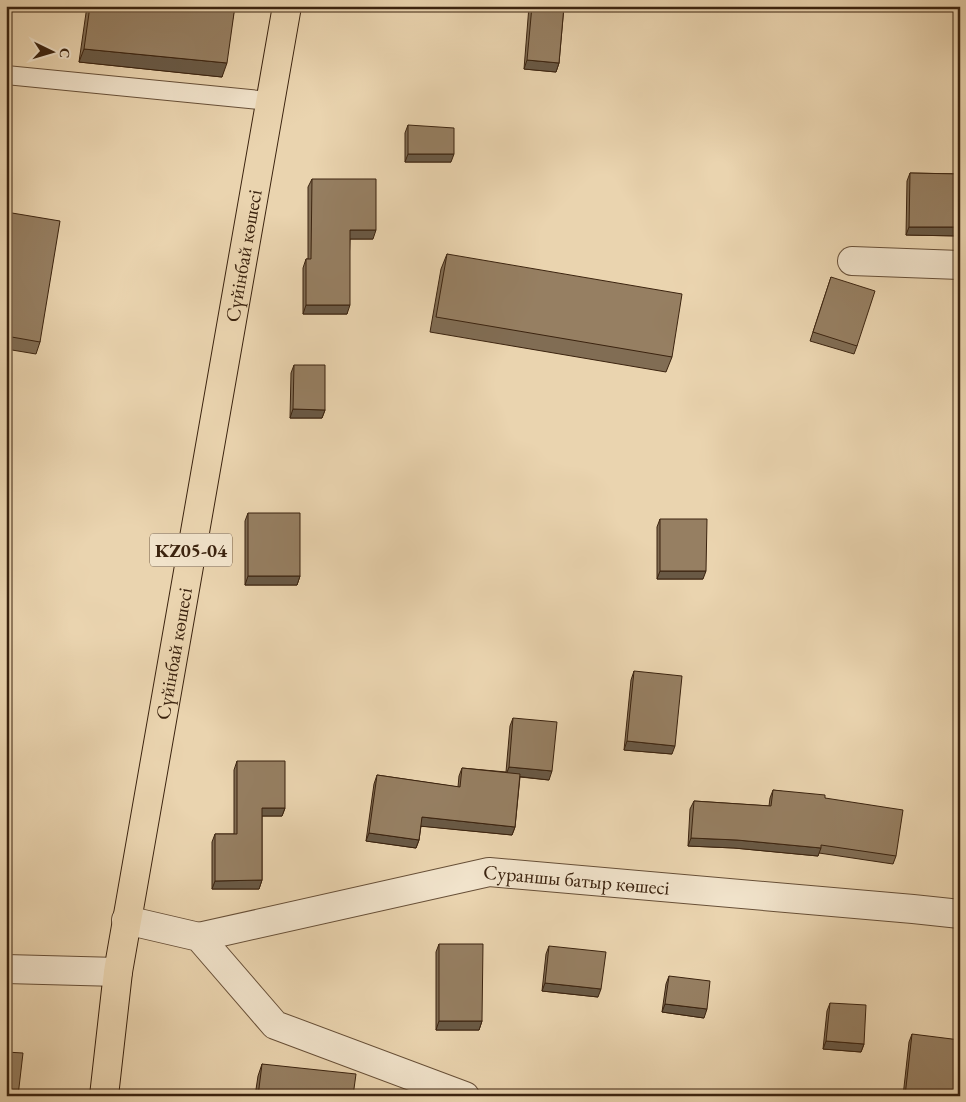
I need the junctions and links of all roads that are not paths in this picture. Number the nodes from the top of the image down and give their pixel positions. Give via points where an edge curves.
1 (287, 6) edge
2 (6, 75) edge
3 (270, 101) junction
4 (852, 261) dead end
5 (960, 265) edge
6 (960, 914) edge
7 (126, 920) junction
8 (199, 937) junction
9 (6, 969) edge
10 (118, 972) junction
11 (104, 1096) edge
12 (465, 1096) edge

1 - 3 main road, Сүйінбай көшесі / KZ05-04
2 - 3 lane
3 - 7 main road, Сүйінбай көшесі / KZ05-04
4 - 5 street
6 - 8 street, Сураншы батыр көшесі via 489,872
7 - 8 street
7 - 10 main road, Сүйінбай көшесі / KZ05-04
8 - 12 street via 275,1025
9 - 10 street
10 - 11 main road, Сүйінбай көшесі / KZ05-04

